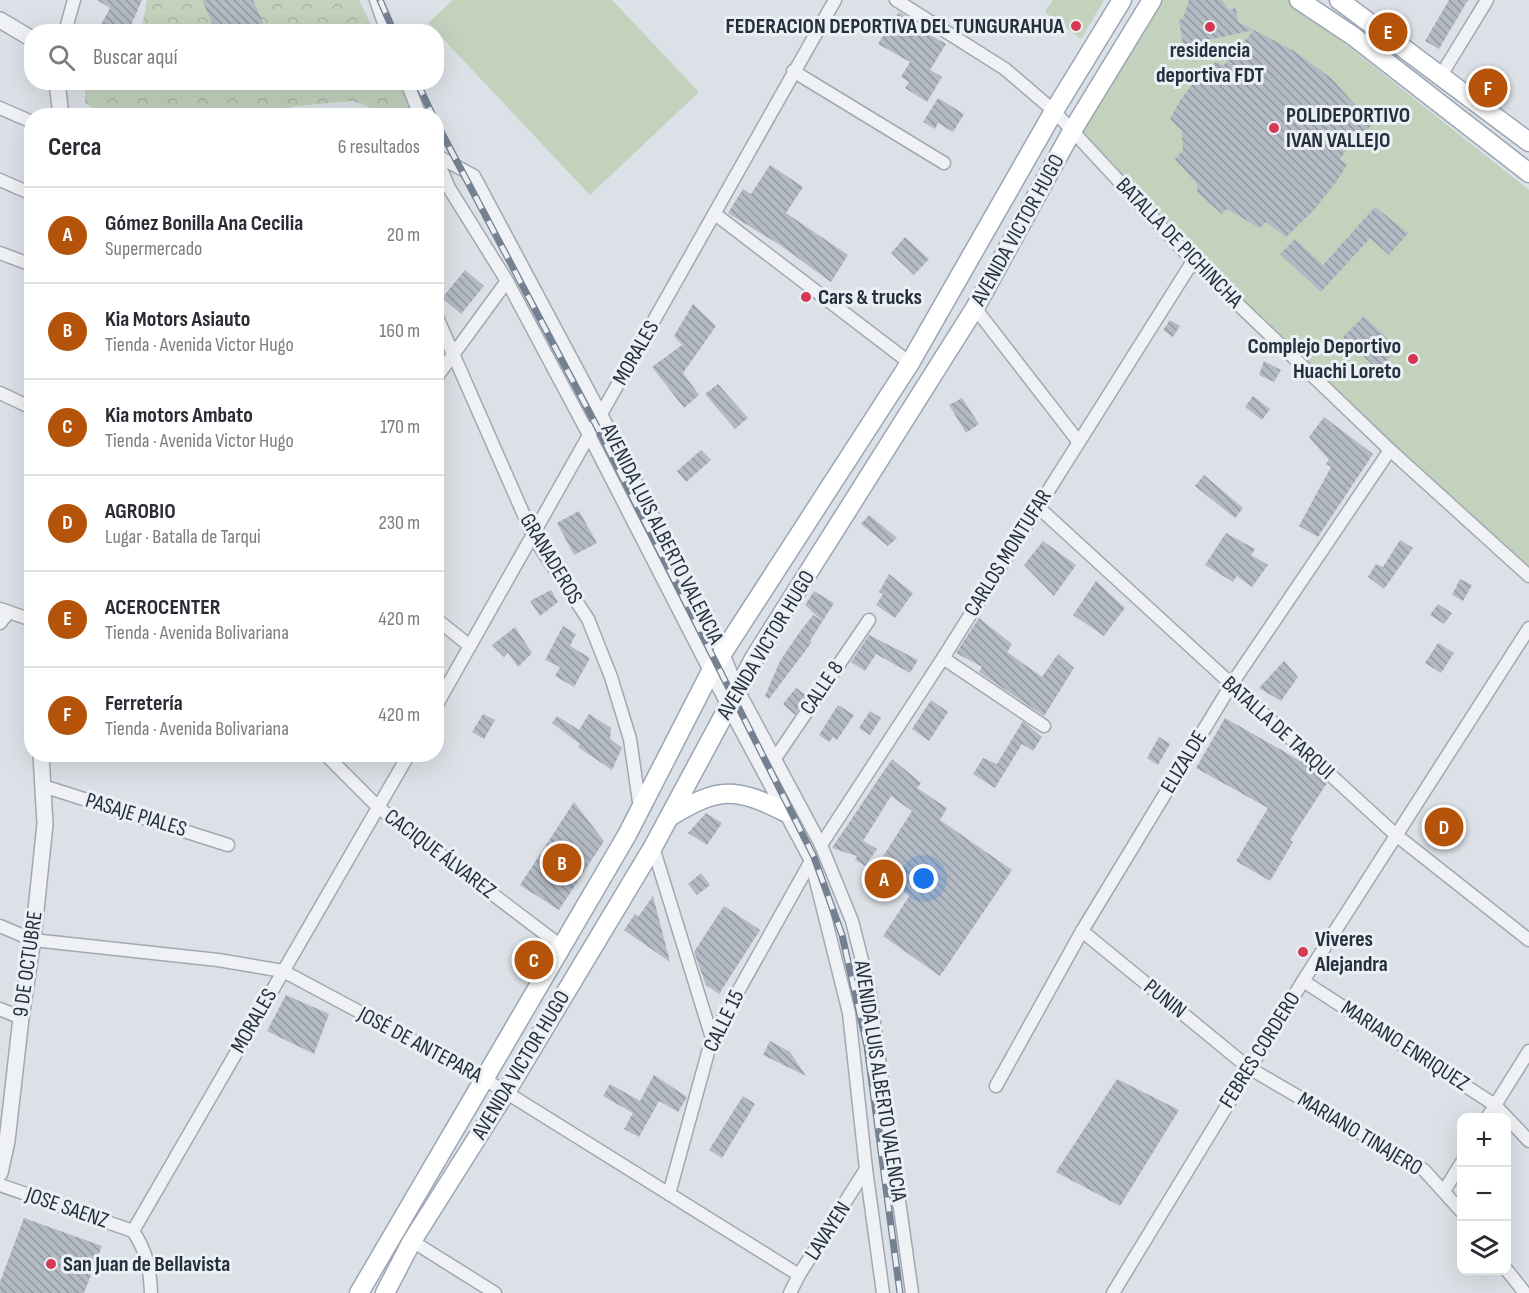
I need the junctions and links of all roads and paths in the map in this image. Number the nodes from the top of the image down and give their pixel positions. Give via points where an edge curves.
1 (74, 0) edge
2 (376, 0) edge
3 (835, 0) edge
4 (896, 0) edge
5 (1122, 0) edge
6 (1152, 0) edge
7 (1299, 0) edge
8 (1339, 0) edge
9 (1487, 0) edge
10 (0, 20) edge
11 (67, 24) edge
12 (384, 24) edge
13 (24, 34) edge
14 (793, 71) junction
15 (1440, 77) junction
16 (58, 90) edge
17 (410, 90) edge
18 (0, 108) edge
19 (60, 108) edge
20 (417, 108) edge
21 (1054, 111) junction
22 (24, 118) edge
23 (1072, 131) junction
24 (1529, 142) edge
25 (444, 160) edge
26 (944, 163) dead end
27 (1529, 173) edge
28 (444, 176) edge
29 (0, 180) edge
30 (24, 190) edge
31 (715, 214) junction
32 (0, 252) edge
33 (1193, 261) junction
34 (24, 262) edge
35 (507, 281) junction
36 (975, 308) junction
37 (444, 331) edge
38 (455, 352) junction
39 (910, 363) junction
40 (444, 367) edge
41 (0, 393) edge
42 (24, 404) edge
43 (601, 414) junction
44 (589, 435) junction
45 (1078, 441) junction
46 (1390, 450) junction
47 (1037, 506) junction
48 (534, 538) junction
49 (1529, 576) edge
50 (5, 610) edge
51 (24, 617) edge
52 (869, 620) dead end
53 (0, 623) edge
54 (444, 625) edge
55 (1529, 628) edge
56 (470, 646) junction
57 (723, 653) junction
58 (943, 658) junction
59 (711, 671) junction
60 (1231, 685) junction
61 (738, 690) junction
62 (444, 692) edge
63 (729, 708) junction
64 (1044, 726) dead end
65 (776, 757) junction
66 (42, 762) edge
67 (333, 762) edge
68 (405, 762) edge
69 (43, 786) junction
70 (379, 808) junction
71 (641, 811) junction
72 (785, 812) junction
73 (670, 817) junction
74 (1396, 835) junction
75 (228, 845) dead end
76 (821, 845) junction
77 (653, 847) junction
78 (811, 861) junction
79 (0, 926) edge
80 (1082, 931) junction
81 (33, 940) junction
82 (1529, 940) edge
83 (561, 946) junction
84 (283, 972) junction
85 (1303, 981) junction
86 (0, 1009) edge
87 (21, 1018) junction
88 (712, 1038) junction
89 (1529, 1051) edge
90 (1249, 1068) junction
91 (483, 1078) junction
92 (996, 1086) dead end
93 (506, 1092) junction
94 (1495, 1105) junction
95 (1490, 1113) edge
96 (1529, 1141) edge
97 (1458, 1167) edge
98 (866, 1169) junction
99 (0, 1173) edge
100 (0, 1185) edge
101 (1444, 1191) junction
102 (669, 1194) junction
103 (1457, 1207) edge
104 (134, 1231) junction
105 (412, 1242) junction
106 (799, 1275) junction
107 (1511, 1275) edge
108 (151, 1293) edge
109 (359, 1293) edge
110 (385, 1293) edge
111 (495, 1293) edge
112 (790, 1293) edge
113 (883, 1293) edge
114 (912, 1293) edge
115 (1113, 1293) edge
116 (1525, 1293) edge

1 - 11 street
2 - 12 street
3 - 14 street, MORALES
4 - 21 street, BATALLA DE PICHINCHA via 1005,69
5 - 21 main road, AVENIDA VICTOR HUGO
6 - 23 main road, AVENIDA VICTOR HUGO
7 - 27 main road via 1353,36
8 - 15 main road
9 - 15 street
10 - 13 street
14 - 26 street
14 - 31 street, MORALES
15 - 24 main road
16 - 19 street
17 - 20 street
18 - 22 street
21 - 23 street, BATALLA DE PICHINCHA
21 - 39 main road, AVENIDA VICTOR HUGO
23 - 33 street, BATALLA DE PICHINCHA
23 - 36 main road, AVENIDA VICTOR HUGO
25 - 43 street, AVENIDA LUIS ALBERTO VALENCIA via 474,176
28 - 35 street, AVENIDA LUIS ALBERTO VALENCIA
29 - 30 street
31 - 39 street
31 - 43 street, MORALES
32 - 34 street
33 - 45 street, CARLOS MONTUFAR
33 - 46 street, BATALLA DE PICHINCHA
35 - 38 street
35 - 44 street, AVENIDA LUIS ALBERTO VALENCIA
36 - 45 street
36 - 61 main road, AVENIDA VICTOR HUGO
37 - 38 street, GRANADEROS
38 - 40 street
38 - 48 street, GRANADEROS
39 - 57 main road, AVENIDA VICTOR HUGO
41 - 42 street
43 - 44 street, MORALES
43 - 57 street, AVENIDA LUIS ALBERTO VALENCIA
44 - 48 street, MORALES
44 - 59 street, AVENIDA LUIS ALBERTO VALENCIA
45 - 47 street, CARLOS MONTUFAR
46 - 49 street, BATALLA DE PICHINCHA
46 - 60 street, ELIZALDE
47 - 58 street, CARLOS MONTUFAR
47 - 60 street, BATALLA DE TARQUI
48 - 56 street, MORALES
48 - 71 street, GRANADEROS via 588,620 611,677 630,739
50 - 51 street
50 - 53 street
52 - 65 street, CALLE 8
54 - 56 street
55 - 74 street, FEBRES CORDERO
56 - 62 street, MORALES
57 - 59 main road, AVENIDA VICTOR HUGO
57 - 61 street, AVENIDA LUIS ALBERTO VALENCIA
58 - 64 street
58 - 76 street, CARLOS MONTUFAR
59 - 63 street, AVENIDA LUIS ALBERTO VALENCIA
59 - 71 main road, AVENIDA VICTOR HUGO
60 - 74 street, BATALLA DE TARQUI
60 - 80 street, ELIZALDE
61 - 63 main road, AVENIDA VICTOR HUGO
61 - 65 street, AVENIDA LUIS ALBERTO VALENCIA
63 - 72 street, AVENIDA LUIS ALBERTO VALENCIA
63 - 73 main road, AVENIDA VICTOR HUGO
65 - 76 street, AVENIDA LUIS ALBERTO VALENCIA
66 - 69 street, 9 DE OCTUBRE
67 - 70 street, CACIQUE ÁLVAREZ
68 - 70 street, MORALES
69 - 75 street, PASAJE PIALES
69 - 81 street, 9 DE OCTUBRE via 45,824
70 - 83 street, CACIQUE ÁLVAREZ
70 - 84 street, MORALES
71 - 83 main road, AVENIDA VICTOR HUGO
72 - 73 main road via 735,792 709,796
72 - 78 street, AVENIDA LUIS ALBERTO VALENCIA
73 - 77 main road, AVENIDA VICTOR HUGO
74 - 82 street, BATALLA DE TARQUI
74 - 85 street, FEBRES CORDERO
76 - 114 street, AVENIDA LUIS ALBERTO VALENCIA via 852,921 869,988
77 - 88 street
77 - 93 main road, AVENIDA VICTOR HUGO
78 - 88 street, CALLE 15
78 - 98 street, AVENIDA LUIS ALBERTO VALENCIA via 849,1012
79 - 81 street, JOSÉ DE ANTEPARA
80 - 90 street, PUNIN
80 - 92 street, ELIZALDE
81 - 84 street, JOSÉ DE ANTEPARA via 218,960
81 - 87 street, 9 DE OCTUBRE
83 - 91 main road, AVENIDA VICTOR HUGO
84 - 91 street, JOSÉ DE ANTEPARA
84 - 104 street, MORALES
85 - 90 street, FEBRES CORDERO
85 - 94 street, MARIANO ENRIQUEZ
86 - 87 street
87 - 99 street, 9 DE OCTUBRE
88 - 102 street, CALLE 15
89 - 94 street
90 - 101 street, MARIANO TINAJERO via 1424,1170
90 - 115 street, FEBRES CORDERO
91 - 93 street, JOSÉ DE ANTEPARA
91 - 109 main road, AVENIDA VICTOR HUGO
93 - 102 street, JOSÉ DE ANTEPARA
93 - 105 main road, AVENIDA VICTOR HUGO
94 - 95 street
94 - 96 street, MARIANO ENRIQUEZ
97 - 101 street
98 - 106 street, LAVAYEN
98 - 113 street, AVENIDA LUIS ALBERTO VALENCIA
100 - 104 street, JOSE SAENZ
101 - 103 street, MARIANO TINAJERO
102 - 106 street, JOSÉ DE ANTEPARA
104 - 108 street via 150,1266
105 - 110 main road, AVENIDA VICTOR HUGO
105 - 111 street
106 - 112 street, LAVAYEN
107 - 116 street

